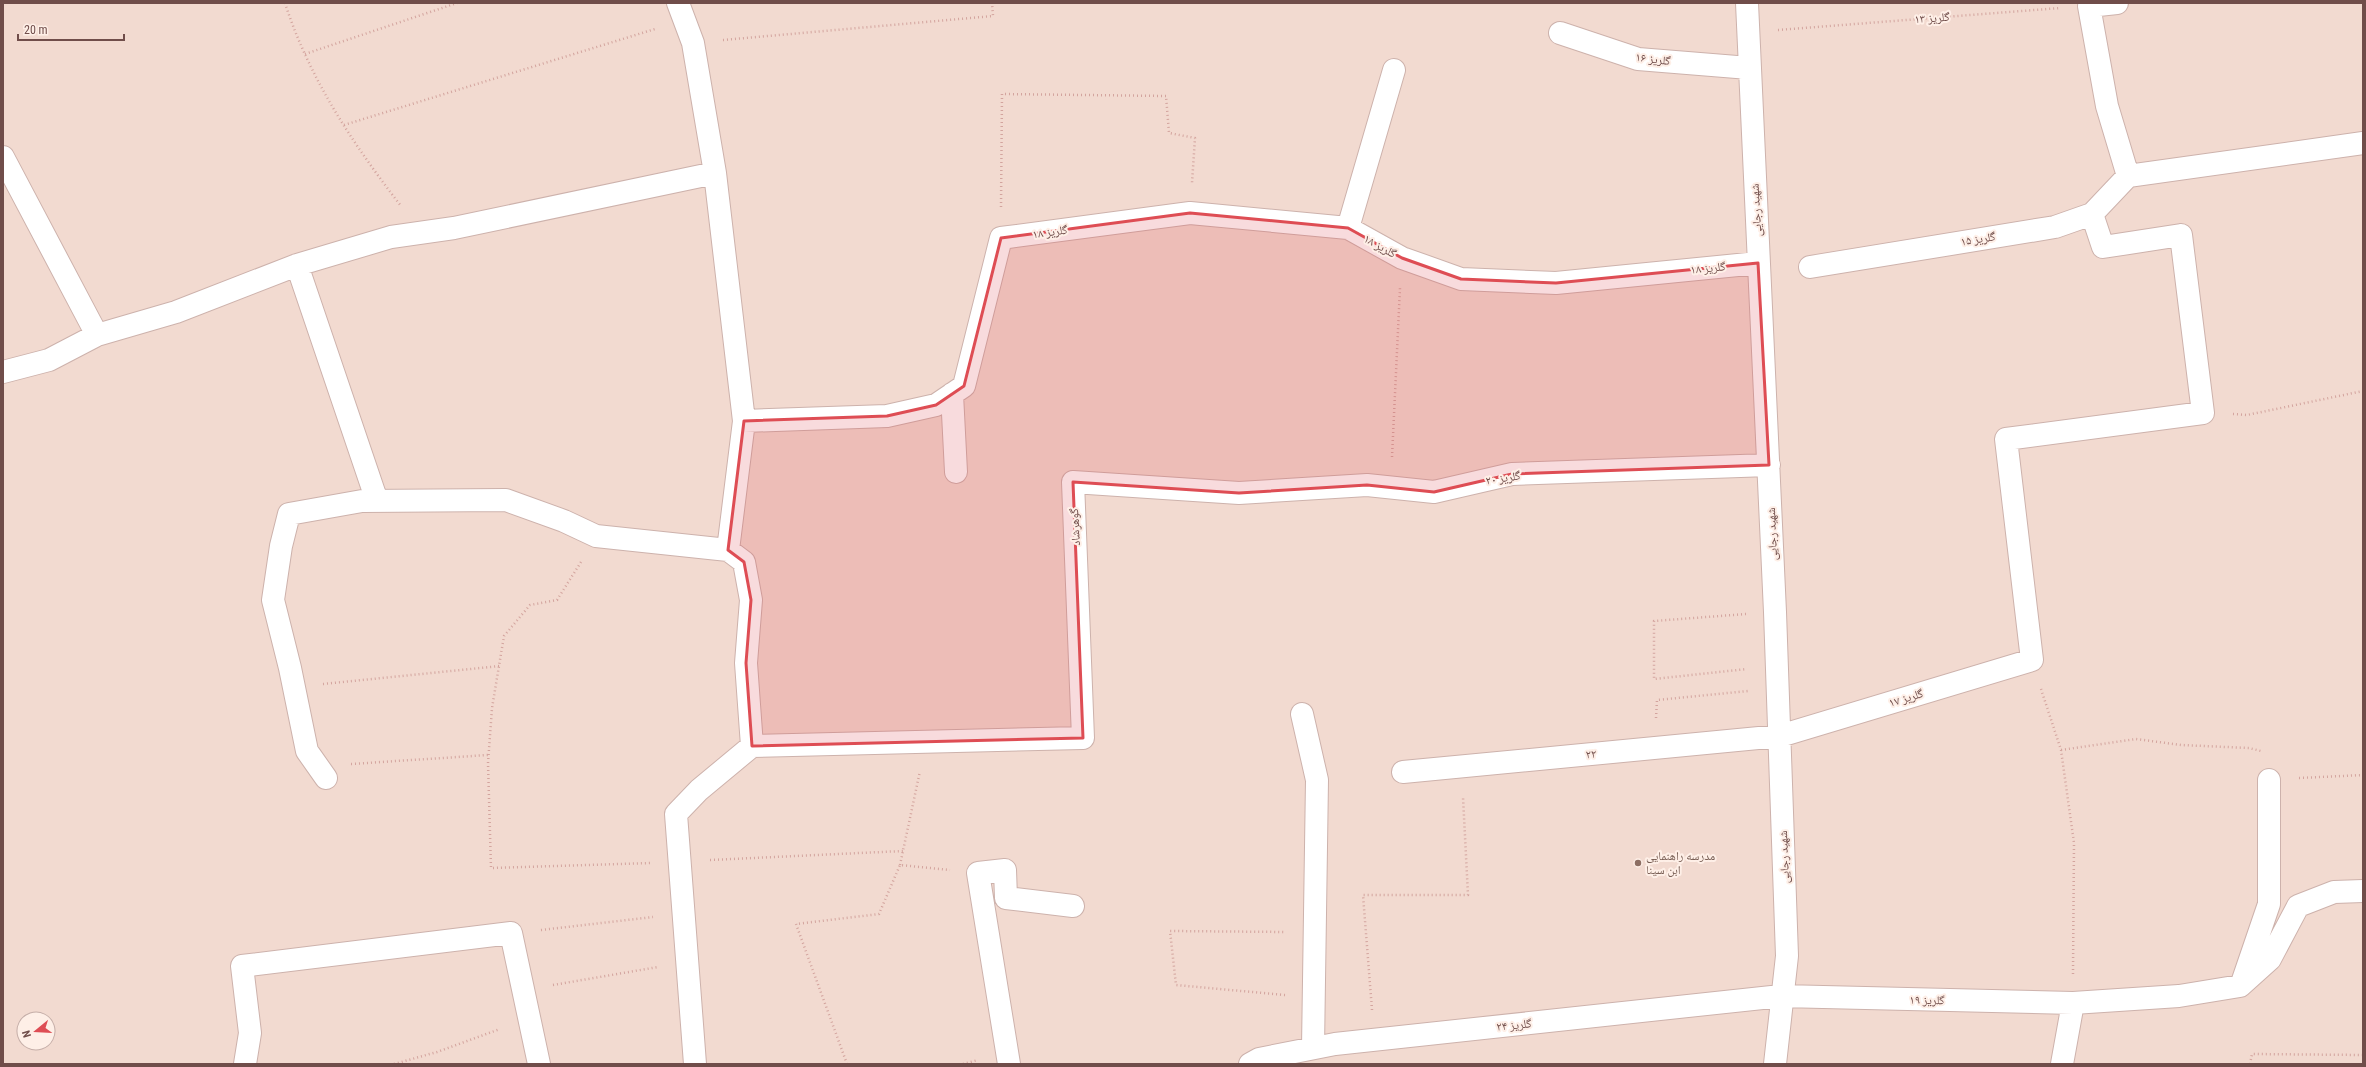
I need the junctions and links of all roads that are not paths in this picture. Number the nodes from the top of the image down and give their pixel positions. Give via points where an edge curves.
1 (1747, 3) edge
2 (2117, 3) edge
3 (681, 12) edge
4 (1560, 32) dead end
5 (1749, 68) junction
6 (1394, 70) dead end
7 (2363, 143) edge
8 (3, 157) edge
9 (715, 173) junction
10 (2128, 176) junction
11 (2092, 214) junction
12 (1348, 228) junction
13 (1758, 263) junction
14 (297, 265) junction
15 (1810, 267) dead end
16 (97, 335) junction
17 (3, 372) edge
18 (952, 394) junction
19 (744, 421) junction
20 (1769, 466) junction
21 (956, 472) dead end
22 (1239, 493) joint
23 (377, 501) junction
24 (728, 550) junction
25 (1302, 714) dead end
26 (1780, 736) junction
27 (752, 746) junction
28 (321, 772) road end
29 (1403, 772) dead end
30 (2269, 780) road end
31 (2363, 891) edge
32 (1073, 906) dead end
33 (2240, 986) junction
34 (1781, 996) junction
35 (2073, 1003) junction
36 (1313, 1048) junction
37 (245, 1064) edge
38 (539, 1064) edge
39 (695, 1064) edge
40 (1009, 1064) edge
41 (1250, 1064) edge
42 (1775, 1064) edge
43 (2062, 1064) edge

1 - 5 street, شهید رجایی
2 - 10 street via 2089,6 2107,106
3 - 9 street via 693,43
4 - 5 street, گلریز ۱۶ via 1638,59
5 - 13 street, شهید رجایی
6 - 12 street
7 - 10 street
8 - 16 street
9 - 14 street via 454,228 392,237
9 - 19 street
10 - 11 street, گلریز ۱۵
11 - 15 street, گلریز ۱۵ via 2055,227
11 - 26 street, گلریز ۱۷ via 2103,247 2181,235 2203,413 2006,439 2032,660
12 - 13 street, گلریز ۱۸ via 1402,258 1461,279 1556,283
12 - 18 street, گلریز ۱۸ via 1190,213 1001,238 964,386
13 - 20 street, شهید رجایی
14 - 16 street via 176,312
14 - 23 street
16 - 17 street via 48,360
18 - 19 street via 936,405 887,416
18 - 21 street
19 - 24 street
20 - 22 street, گلریز ۲۰ via 1512,474 1434,492 1367,485
20 - 26 street, شهید رجایی
22 - 27 street, گوهرشاد via 1073,482 1083,738
23 - 24 street via 506,500 564,521 596,536
23 - 28 street via 362,501 290,514 281,546 273,600 307,751
24 - 27 street via 744,562 751,600 746,663
25 - 36 street via 1317,780
26 - 29 street, ۲۲
26 - 34 street, شهید رجایی via 1787,956
27 - 39 street via 699,790 676,814
30 - 33 street via 2269,904
31 - 33 street via 2334,892 2298,906 2270,959
32 - 40 street via 1006,898 1005,870 978,873
33 - 35 street, گلریز ۱۹ via 2179,996
34 - 35 street, گلریز ۱۹
34 - 36 street, گلریز ۲۴
34 - 42 street, شهید رجایی
35 - 43 street
36 - 41 street, گلریز ۲۴ via 1259,1059
37 - 38 street via 250,1033 242,966 511,933

